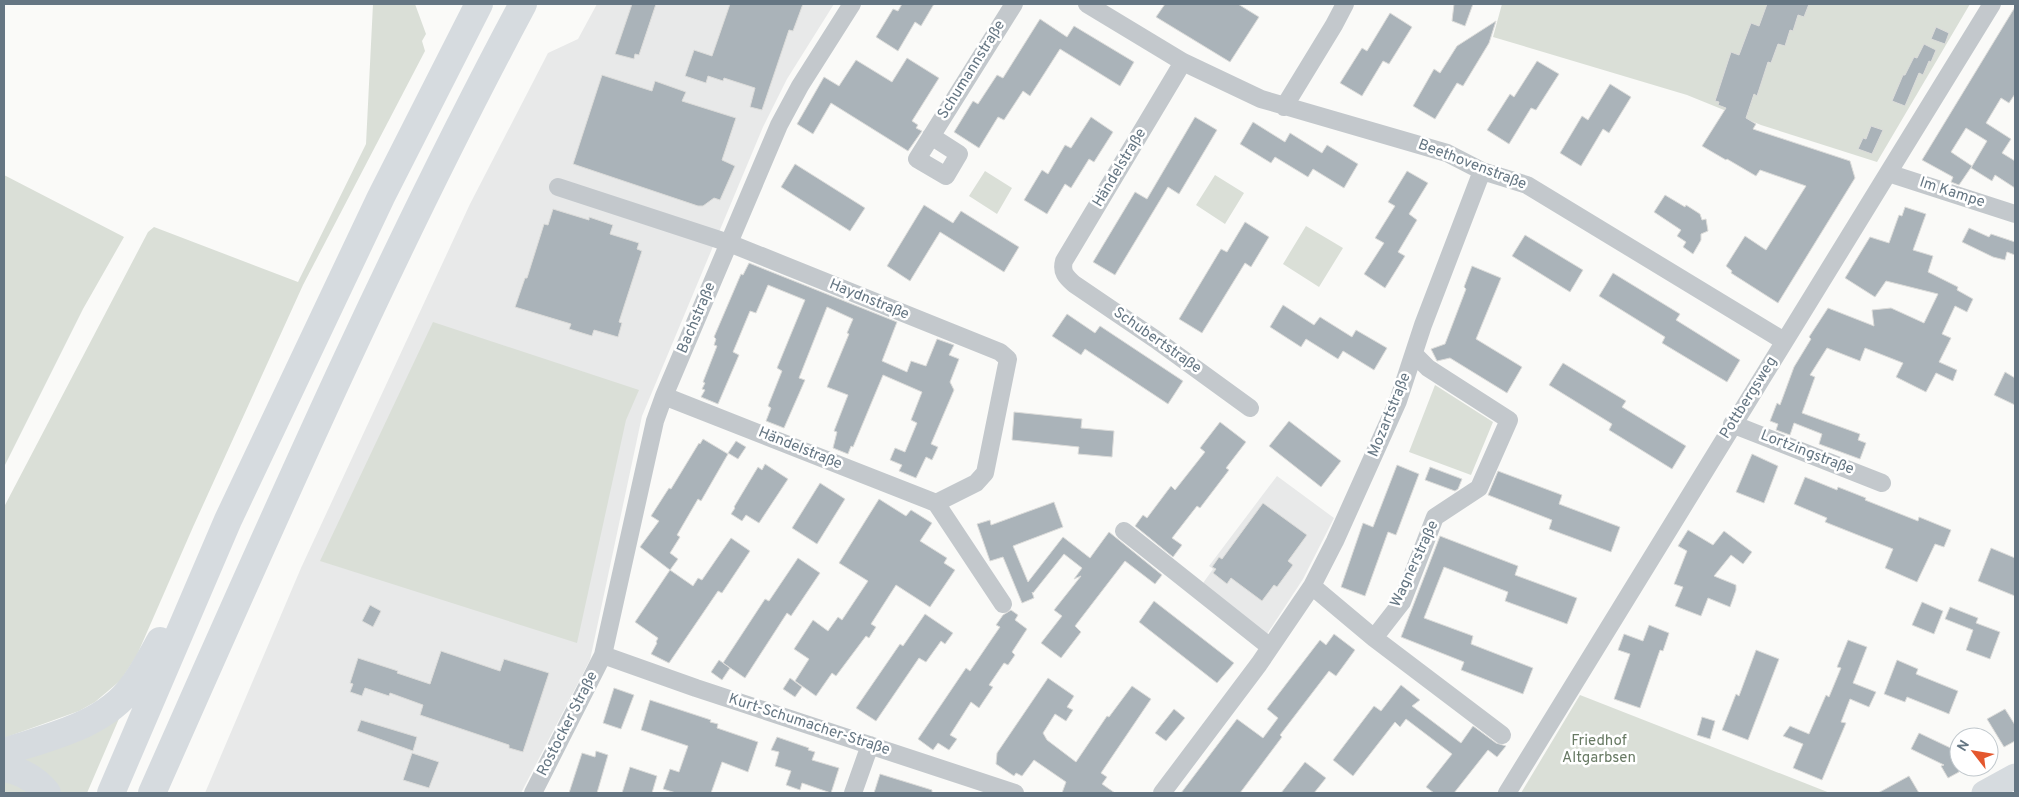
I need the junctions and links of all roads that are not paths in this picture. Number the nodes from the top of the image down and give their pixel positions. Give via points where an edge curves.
1 (479, 4) edge
2 (523, 4) edge
3 (852, 4) edge
4 (1014, 4) edge
5 (1087, 4) edge
6 (1345, 4) edge
7 (1992, 4) edge
8 (1183, 62) junction
9 (1284, 107) junction
10 (931, 136) dead end
11 (1482, 170) junction
12 (1888, 173) junction
13 (558, 187) dead end
14 (2015, 214) edge
15 (728, 243) junction
16 (1064, 275) joint
17 (1784, 340) junction
18 (1414, 354) junction
19 (664, 396) junction
20 (1250, 408) dead end
21 (1732, 424) junction
22 (1882, 483) dead end
23 (936, 502) junction
24 (228, 520) junction
25 (1124, 531) dead end
26 (1312, 586) junction
27 (1003, 604) dead end
28 (1374, 638) junction
29 (1270, 647) junction
30 (603, 655) junction
31 (1502, 736) dead end
32 (870, 745) junction
33 (4, 752) edge
34 (4, 768) edge
35 (2015, 776) edge
36 (47, 793) edge
37 (111, 793) edge
38 (152, 793) edge
39 (533, 793) edge
40 (853, 793) edge
41 (1015, 793) edge
42 (1162, 793) edge
43 (1507, 793) edge
44 (1984, 793) edge

1 - 24 highway via 381,197
2 - 38 highway via 451,143 298,464
3 - 15 street, Bachstraße via 781,122
4 - 10 street, Schumannstraße
5 - 8 street, Beethovenstraße
6 - 9 street
7 - 12 street, Pottbergsweg
8 - 9 street, Beethovenstraße
8 - 16 street, Händelstraße via 1064,261
9 - 11 street, Beethovenstraße via 1447,153
11 - 17 street, Beethovenstraße via 1528,185
11 - 18 street, Mozartstraße
12 - 14 street, Im Kampe
12 - 17 street, Pottbergsweg
13 - 15 street, Haydnstraße
15 - 19 street, Bachstraße
15 - 23 street, Haydnstraße via 1000,352 1008,359 985,473 976,483
16 - 20 street, Schubertstraße
17 - 21 street, Pottbergsweg
18 - 26 street, Mozartstraße via 1380,444
18 - 28 street, Wagnerstraße via 1428,368 1509,420 1479,488 1435,517 1402,602
19 - 23 street, Händelstraße
19 - 30 street, Bachstraße via 655,421
21 - 22 street, Lortzingstraße
21 - 43 street, Pottbergsweg
23 - 27 street
24 - 33 highway via 131,689 110,708 83,725
24 - 37 highway
25 - 29 street
26 - 28 street
26 - 29 street, Mozartstraße
28 - 31 street
29 - 42 street, Mozartstraße
30 - 32 street, Kurt-Schumacher-Straße
30 - 39 street, Rostocker Straße
32 - 40 street
32 - 41 street, Kurt-Schumacher-Straße
34 - 36 highway via 24,774
35 - 44 main road

